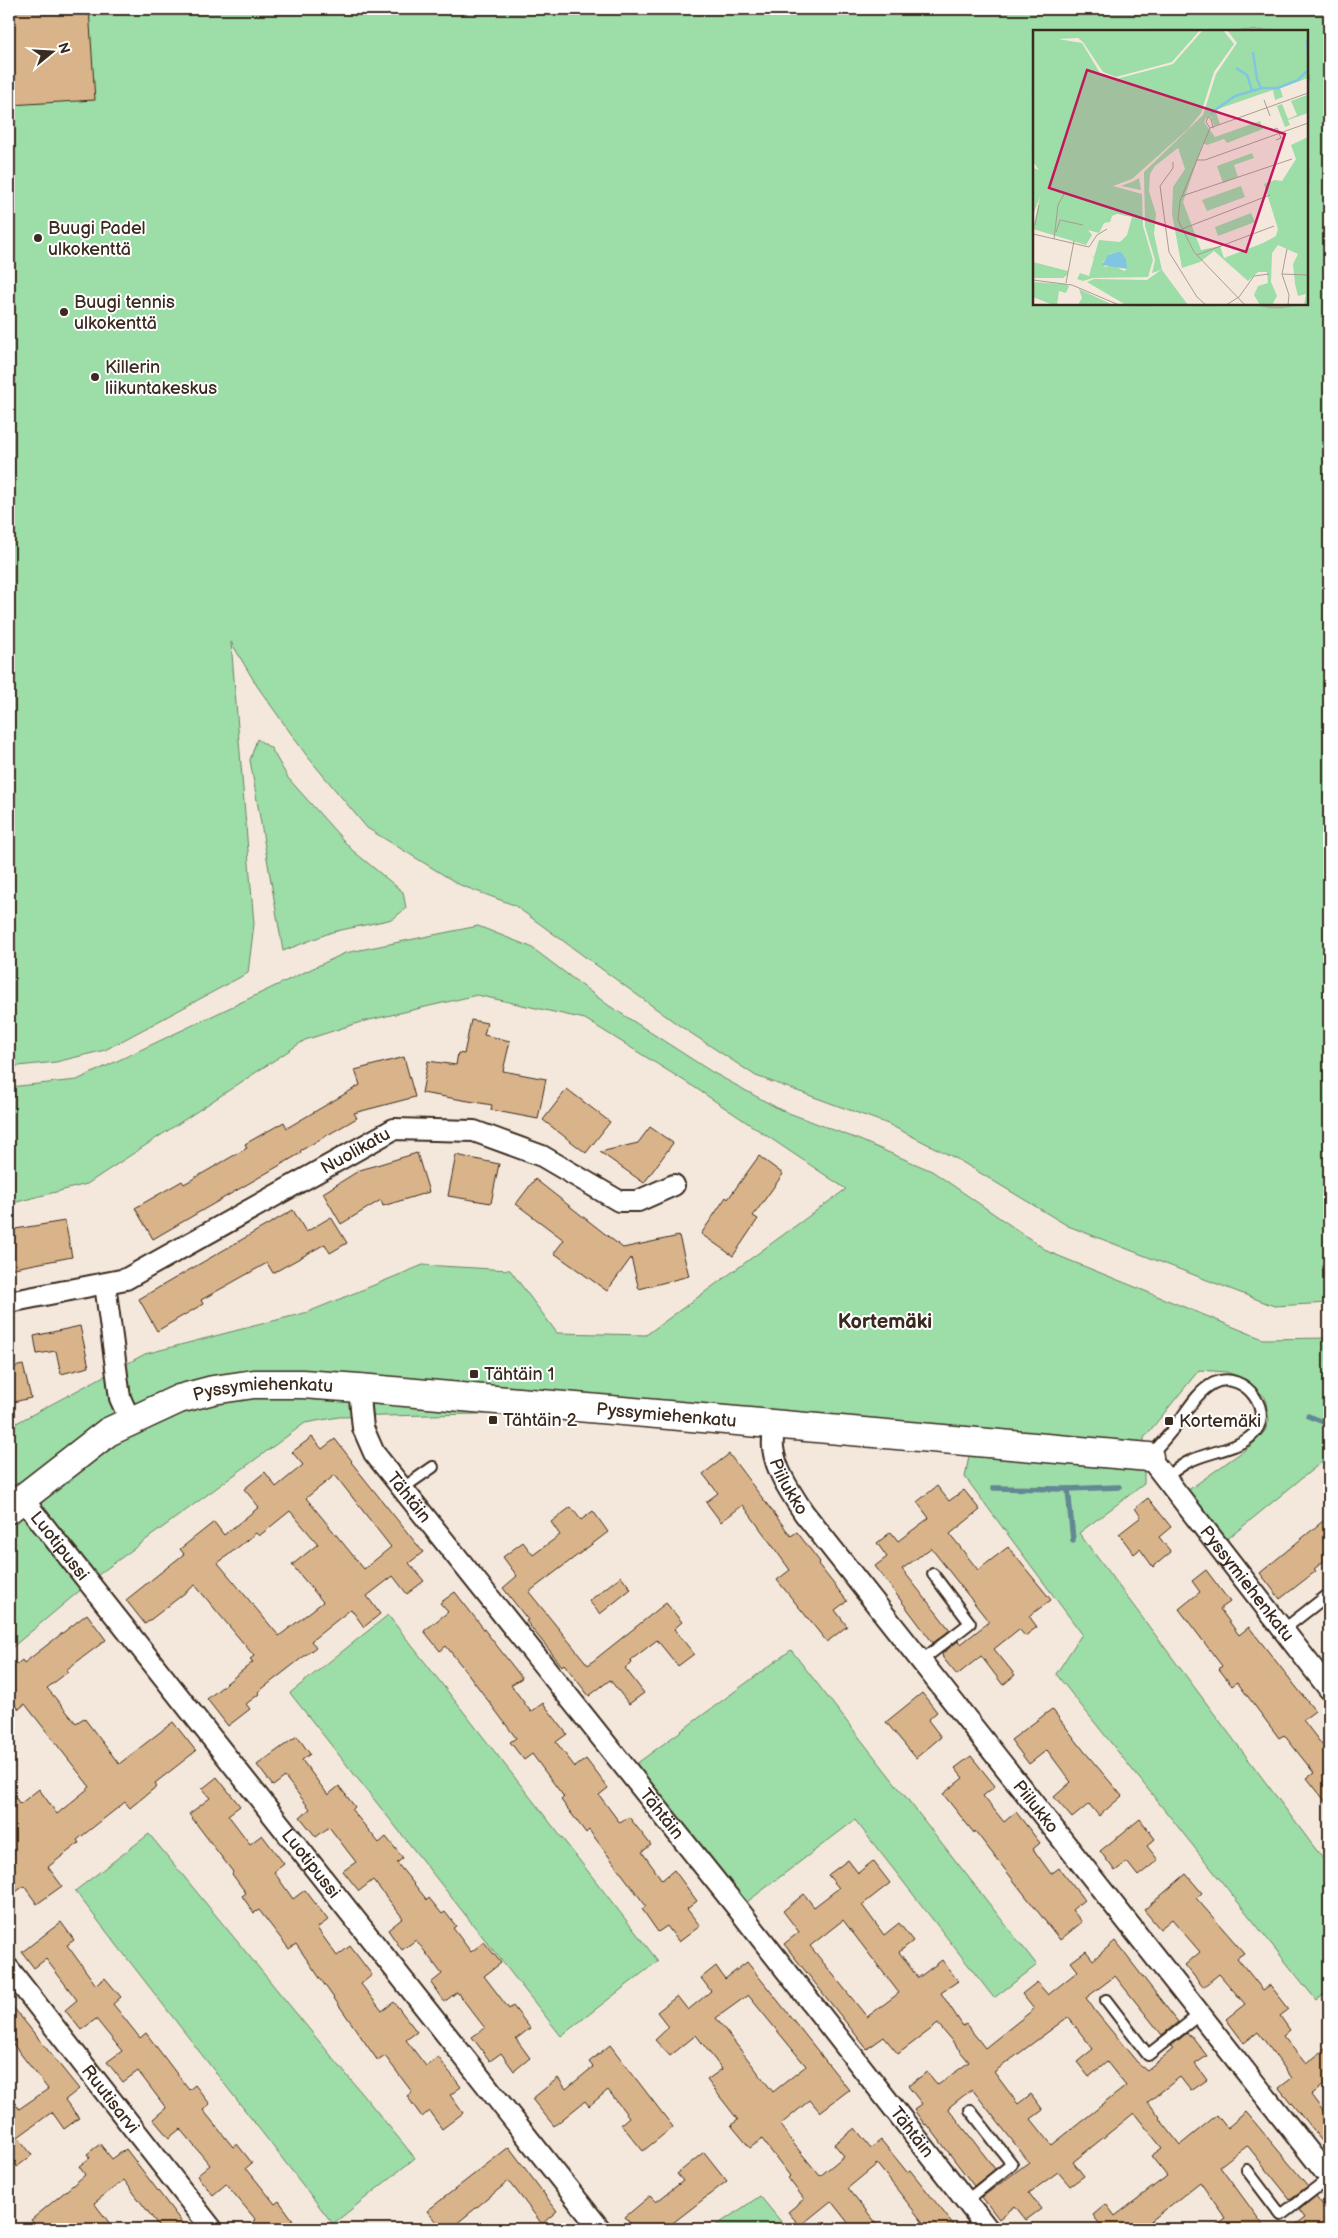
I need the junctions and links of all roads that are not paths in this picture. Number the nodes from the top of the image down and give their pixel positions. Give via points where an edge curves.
1 (674, 1185) dead end
2 (105, 1284) junction
3 (9, 1302) edge
4 (359, 1388) junction
5 (130, 1420) junction
6 (775, 1424) junction
7 (433, 1467) dead end
8 (1157, 1468) junction
9 (403, 1488) junction
10 (15, 1504) edge
11 (933, 1574) dead end
12 (1329, 1594) edge
13 (1283, 1630) junction
14 (921, 1661) junction
15 (1329, 1689) edge
16 (9, 1969) edge
17 (1106, 2000) dead end
18 (1200, 2014) junction
19 (970, 2110) dead end
20 (1247, 2170) dead end
21 (1329, 2178) edge
22 (966, 2201) junction
23 (212, 2229) edge
24 (600, 2229) edge
25 (988, 2229) edge

1 - 2 street, Nuolikatu via 638,1201 619,1201 542,1156 474,1131 394,1129 126,1279
2 - 3 street, Nuolikatu
2 - 5 street via 120,1398
4 - 5 street, Pyssymiehenkatu via 254,1384 179,1399
4 - 6 street, Pyssymiehenkatu
4 - 9 street, Tähtäin via 359,1408 367,1440
5 - 10 street, Pyssymiehenkatu via 108,1432
6 - 8 street, Pyssymiehenkatu
6 - 14 street, Piilukko via 773,1447 787,1487
7 - 9 lane
8 - 8 lane via 1173,1430 1201,1391 1226,1380 1253,1394 1261,1412 1260,1425 1250,1437 1188,1461
8 - 13 street, Pyssymiehenkatu
9 - 22 street, Tähtäin
10 - 24 street, Luotipussi
11 - 14 lane via 970,1623
12 - 13 lane
13 - 15 street, Pyssymiehenkatu
14 - 18 street, Piilukko
16 - 23 street, Ruutisarvi
17 - 18 lane via 1148,2055
18 - 21 street, Piilukko
19 - 22 lane via 1012,2164
20 - 21 lane via 1281,2215
22 - 25 street, Tähtäin

